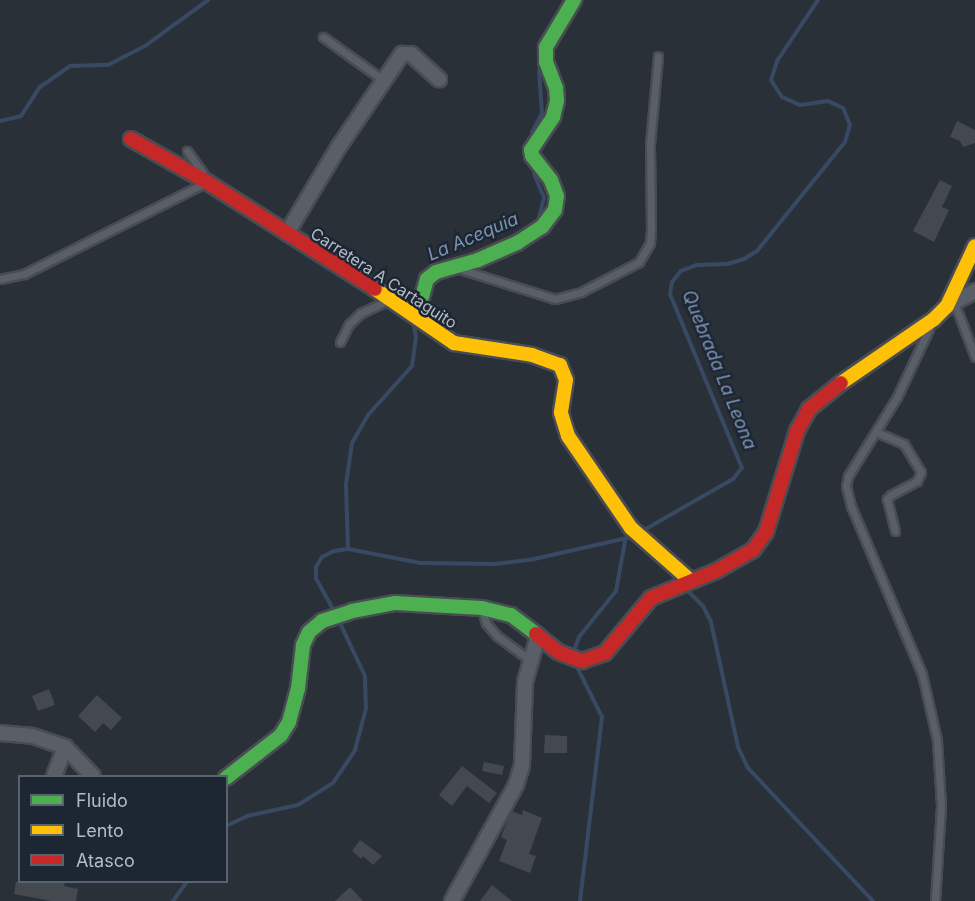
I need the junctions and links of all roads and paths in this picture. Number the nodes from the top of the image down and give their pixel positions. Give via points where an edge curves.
1 (574, 0) edge
2 (323, 37) dead end
3 (658, 56) dead end
4 (439, 79) dead end
5 (383, 80) junction
6 (131, 139) dead end
7 (187, 151) dead end
8 (207, 182) junction
9 (287, 233) junction
10 (975, 246) edge
11 (452, 267) junction
12 (0, 279) edge
13 (975, 291) edge
14 (391, 299) junction
15 (951, 304) junction
16 (417, 316) junction
17 (934, 319) junction
18 (340, 342) dead end
19 (975, 357) edge
20 (876, 432) junction
21 (895, 531) dead end
22 (691, 581) junction
23 (482, 608) junction
24 (537, 636) junction
25 (530, 660) junction
26 (0, 733) edge
27 (65, 747) junction
28 (55, 775) edge
29 (91, 775) edge
30 (228, 776) edge
31 (452, 901) edge
32 (935, 901) edge

1 - 11 street via 546,47 557,101 554,117 531,150 551,180 555,210 542,227 517,243
2 - 5 lane
3 - 11 lane via 650,144 650,243 639,261 581,292 555,299
4 - 5 street via 407,52
5 - 9 street
6 - 8 street, Carretera A Cartaguito
7 - 8 lane
8 - 9 street, Carretera A Cartaguito
8 - 12 lane via 24,274
9 - 14 street, Carretera A Cartaguito
10 - 15 street
11 - 16 street via 427,279
13 - 15 street
14 - 16 street, Carretera A Cartaguito
14 - 18 lane via 361,313 349,324
15 - 17 street
15 - 19 lane
16 - 22 street, Carretera A Cartaguito via 454,343 532,355 560,365 566,380 562,426 631,528
17 - 20 lane
17 - 22 street via 827,392 810,409 797,430 766,532 753,550
20 - 21 lane via 904,444 921,472 917,481 887,499
20 - 32 lane via 848,476 847,496 922,674 937,740 941,806
22 - 24 street via 651,598 605,653 594,659 570,659
23 - 24 street via 512,615
23 - 25 lane via 486,623 497,636
23 - 30 street via 395,603 322,621 309,632 303,645 289,722 281,735
24 - 25 street
25 - 31 street via 525,682 522,765 516,784
26 - 27 street via 33,736
27 - 28 street
27 - 29 street

